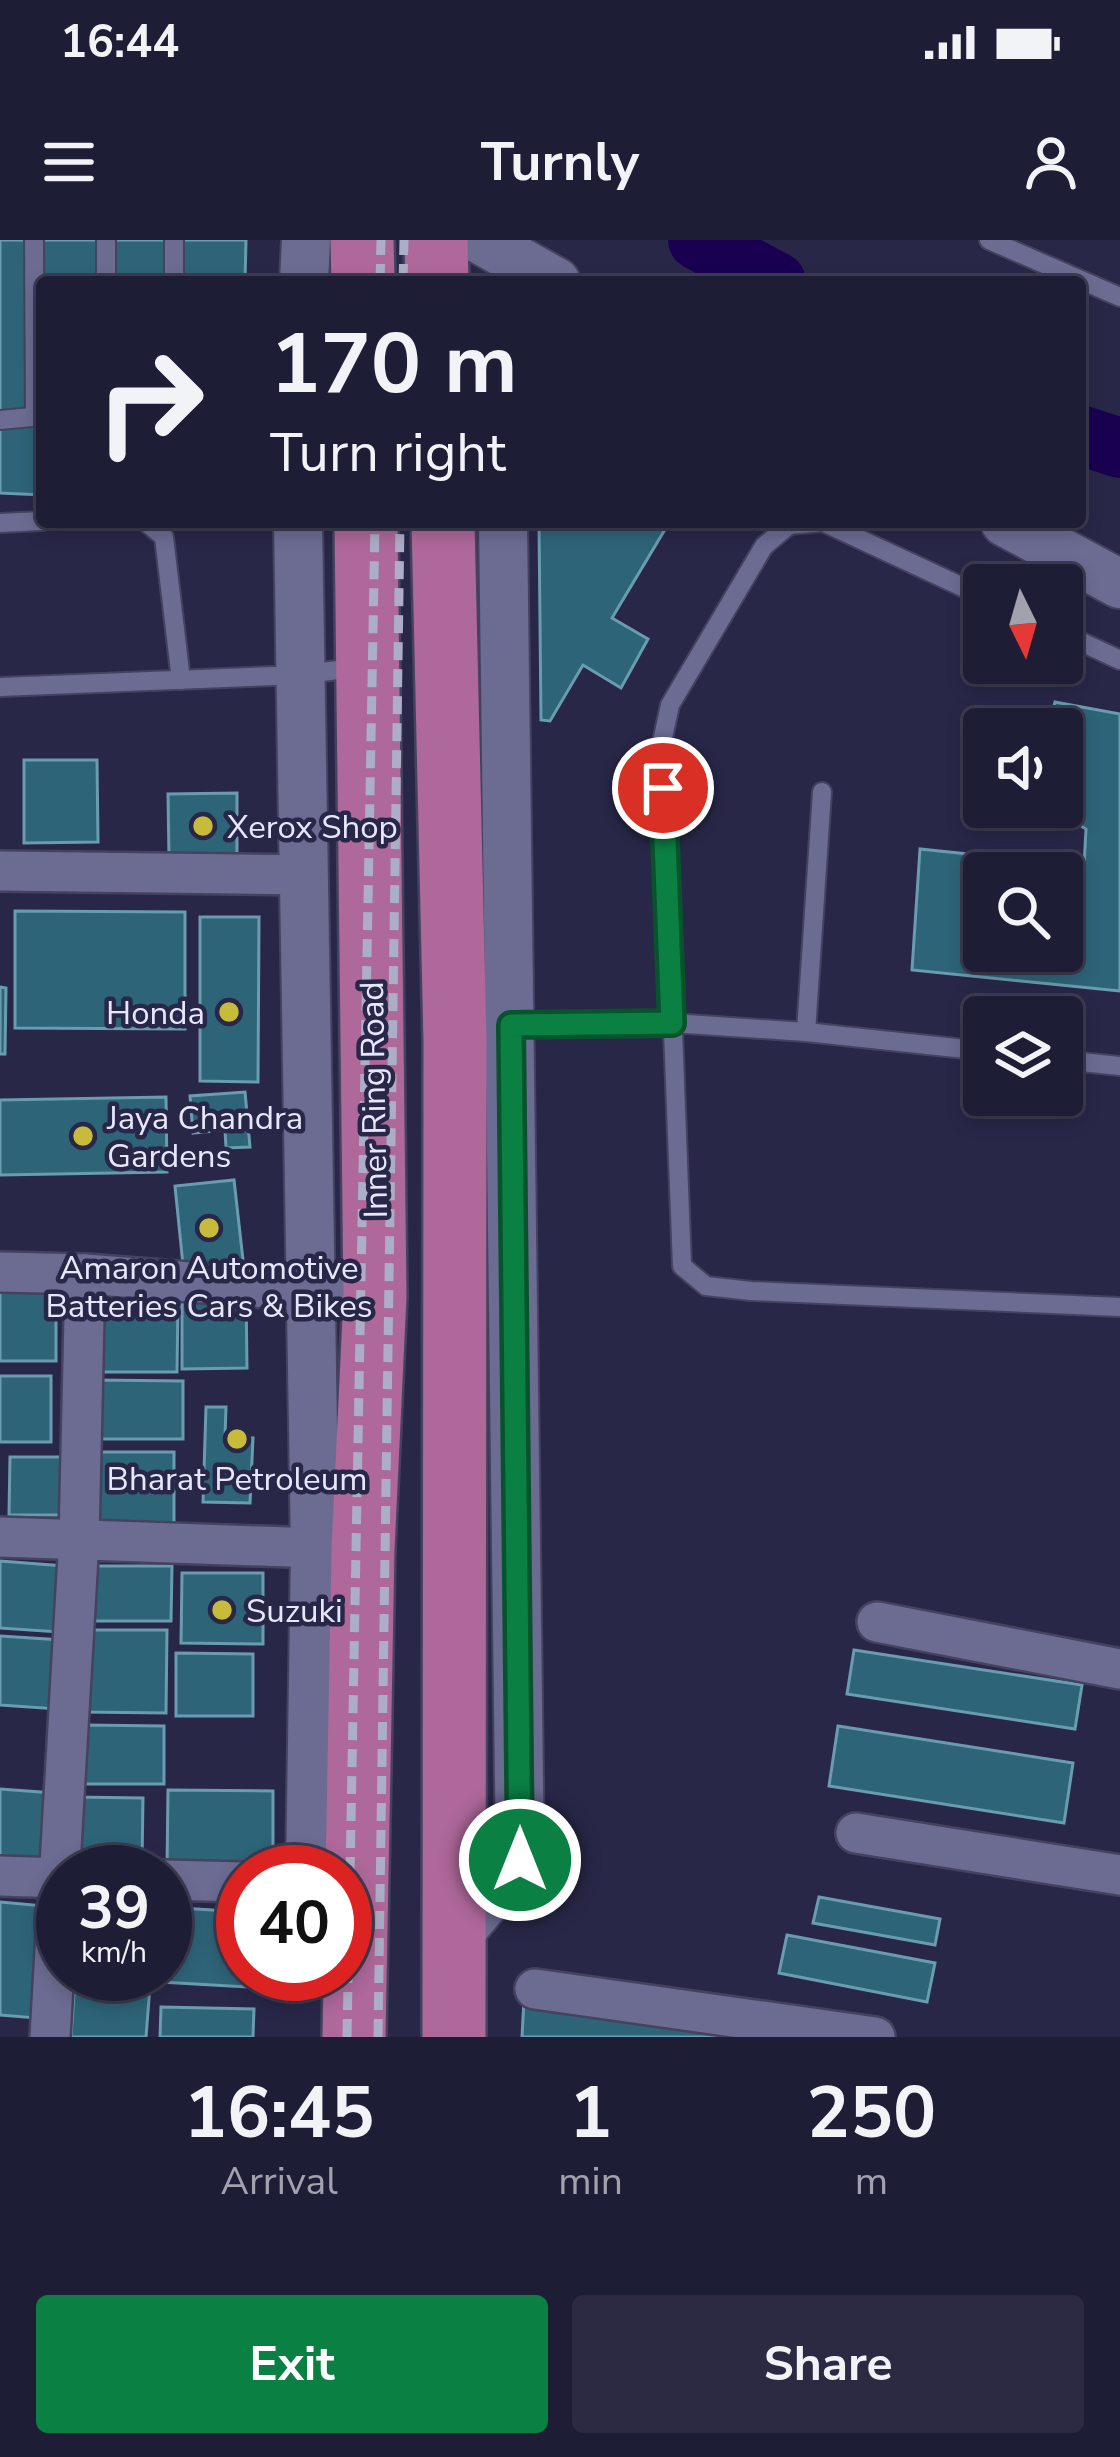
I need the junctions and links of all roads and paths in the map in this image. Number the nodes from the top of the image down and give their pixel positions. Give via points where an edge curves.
1 (34, 240) edge
2 (106, 240) edge
3 (174, 240) edge
4 (306, 240) edge
5 (362, 240) edge
6 (436, 240) edge
7 (481, 240) edge
8 (989, 240) edge
9 (106, 276) edge
10 (174, 276) edge
11 (304, 276) edge
12 (363, 276) edge
13 (437, 276) edge
14 (545, 276) edge
15 (1072, 276) edge
16 (1086, 282) edge
17 (1120, 297) edge
18 (36, 310) edge
19 (36, 416) edge
20 (0, 420) edge
21 (36, 521) edge
22 (0, 523) edge
23 (156, 528) edge
24 (298, 528) edge
25 (366, 528) edge
26 (443, 528) edge
27 (503, 528) edge
28 (785, 528) edge
29 (836, 528) edge
30 (1016, 528) edge
31 (1120, 584) edge
32 (963, 587) edge
33 (1083, 643) edge
34 (1120, 660) edge
35 (367, 666) junction
36 (299, 675) junction
37 (181, 680) junction
38 (0, 687) edge
39 (822, 792) dead end
40 (0, 871) edge
41 (305, 874) junction
42 (672, 1023) junction
43 (483, 1024) junction
44 (806, 1032) junction
45 (963, 1049) edge
46 (1083, 1062) edge
47 (1120, 1066) edge
48 (0, 1272) edge
49 (86, 1274) junction
50 (309, 1290) junction
51 (375, 1296) junction
52 (1120, 1307) edge
53 (0, 1537) edge
54 (80, 1539) junction
55 (339, 1549) junction
56 (877, 1622) dead end
57 (1120, 1669) edge
58 (856, 1832) dead end
59 (62, 1845) edge
60 (312, 1845) edge
61 (1120, 1875) edge
62 (0, 1876) edge
63 (36, 1877) edge
64 (535, 1989) dead end
65 (52, 2001) edge
66 (334, 2001) edge
67 (50, 2037) edge
68 (341, 2037) edge
69 (354, 2037) edge
70 (454, 2037) edge
71 (875, 2037) edge

1 - 18 lane
2 - 9 lane
3 - 10 lane
4 - 11 street
5 - 12 highway
6 - 13 highway
7 - 14 street
8 - 15 lane
16 - 17 lane
19 - 20 lane
21 - 22 lane
23 - 37 lane via 164,537
24 - 36 street
25 - 35 highway, Inner Ring Road
26 - 43 highway
27 - 43 street
28 - 42 lane via 764,546 670,706 662,742
29 - 32 lane
30 - 31 street
33 - 34 lane
35 - 36 lane
35 - 51 highway, Inner Ring Road
36 - 37 lane
36 - 41 street
37 - 38 lane
39 - 44 lane
40 - 41 street
41 - 50 street
42 - 43 lane
42 - 44 lane
42 - 52 lane via 682,1266 706,1286
43 - 70 highway
44 - 45 lane
46 - 47 lane
48 - 49 street
49 - 50 street
49 - 54 street
50 - 51 street
50 - 55 street
51 - 55 highway, Inner Ring Road
53 - 54 street
54 - 55 street
54 - 59 street
55 - 60 street
55 - 69 highway, Inner Ring Road
56 - 57 street
58 - 61 street
62 - 63 street
64 - 71 street
65 - 67 street
66 - 68 street

